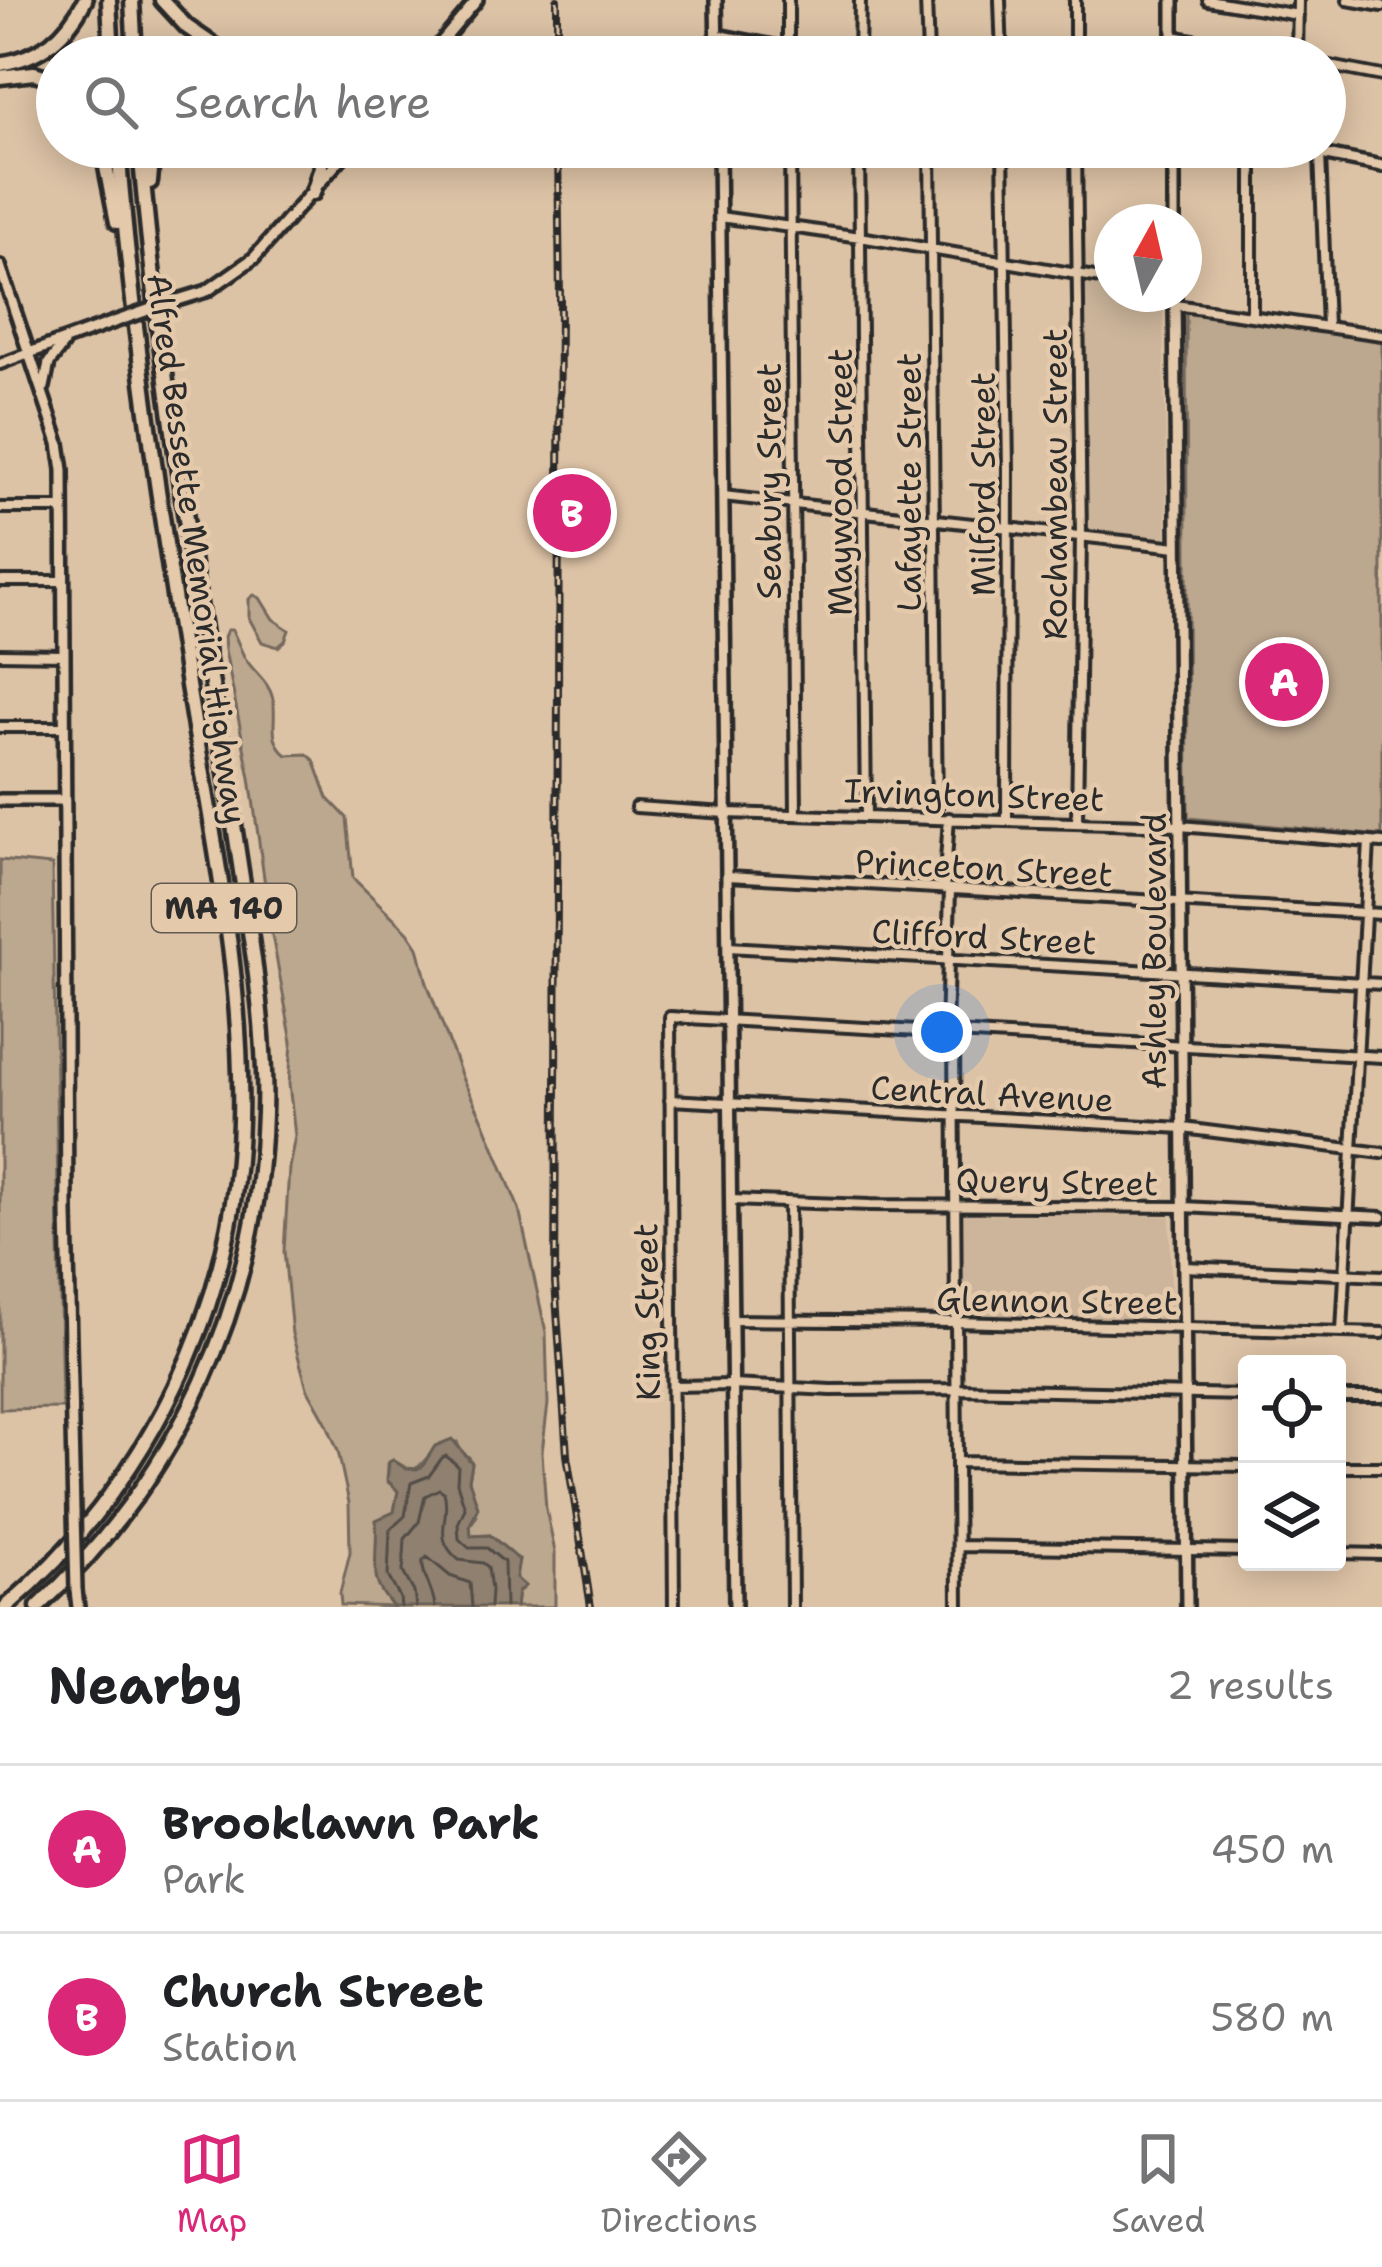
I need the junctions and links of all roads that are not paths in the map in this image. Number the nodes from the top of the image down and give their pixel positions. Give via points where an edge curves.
1 (86, 0) edge
2 (109, 0) edge
3 (132, 0) edge
4 (162, 0) edge
5 (477, 0) edge
6 (716, 0) edge
7 (788, 0) edge
8 (860, 0) edge
9 (926, 0) edge
10 (1000, 0) edge
11 (1075, 0) edge
12 (1173, 0) edge
13 (1208, 0) edge
14 (1298, 0) edge
15 (1348, 0) edge
16 (1248, 3) edge
17 (1382, 7) edge
18 (1298, 15) junction
19 (717, 35) joint
20 (60, 36) edge
21 (111, 36) edge
22 (134, 36) edge
23 (200, 36) edge
24 (447, 36) edge
25 (721, 36) edge
26 (788, 36) edge
27 (859, 36) edge
28 (927, 36) edge
29 (1001, 36) edge
30 (1075, 36) edge
31 (1173, 36) edge
32 (1298, 36) edge
33 (36, 54) edge
34 (1346, 69) edge
35 (1, 74) edge
36 (36, 74) edge
37 (1382, 76) edge
38 (1346, 160) edge
39 (1382, 166) edge
40 (106, 168) edge
41 (120, 168) edge
42 (142, 168) edge
43 (151, 168) edge
44 (320, 168) edge
45 (333, 168) edge
46 (719, 168) edge
47 (790, 168) edge
48 (859, 168) edge
49 (930, 168) edge
50 (1004, 168) edge
51 (1076, 168) edge
52 (1174, 168) edge
53 (1252, 168) edge
54 (1321, 168) edge
55 (313, 193) junction
56 (1174, 204) edge
57 (720, 217) junction
58 (790, 227) junction
59 (860, 237) junction
60 (931, 250) junction
61 (151, 261) junction
62 (1004, 262) junction
63 (0, 266) edge
64 (1078, 275) junction
65 (1094, 277) edge
66 (130, 284) junction
67 (4, 294) edge
68 (1202, 305) edge
69 (1175, 312) edge
70 (1252, 314) junction
71 (1327, 326) junction
72 (1382, 335) edge
73 (67, 340) junction
74 (29, 353) junction
75 (0, 364) edge
76 (43, 394) junction
77 (723, 496) junction
78 (793, 504) junction
79 (0, 508) edge
80 (64, 508) junction
81 (864, 512) junction
82 (934, 519) junction
83 (1008, 528) junction
84 (1081, 536) junction
85 (1177, 547) junction
86 (0, 580) edge
87 (64, 581) junction
88 (0, 654) edge
89 (64, 655) junction
90 (0, 727) edge
91 (64, 727) junction
92 (0, 800) edge
93 (64, 800) junction
94 (636, 807) dead end
95 (726, 813) junction
96 (796, 815) junction
97 (866, 816) junction
98 (937, 818) junction
99 (949, 818) junction
100 (1007, 820) junction
101 (1077, 822) junction
102 (1180, 826) junction
103 (1369, 842) junction
104 (1382, 843) edge
105 (728, 876) junction
106 (947, 889) junction
107 (1180, 901) junction
108 (1365, 913) junction
109 (1382, 914) edge
110 (728, 947) junction
111 (947, 959) junction
112 (1180, 972) junction
113 (1360, 983) junction
114 (1382, 984) edge
115 (728, 1020) junction
116 (950, 1032) junction
117 (1181, 1044) junction
118 (1357, 1055) junction
119 (1382, 1057) edge
120 (670, 1100) junction
121 (730, 1103) junction
122 (955, 1115) junction
123 (1183, 1128) junction
124 (1350, 1151) junction
125 (1382, 1154) edge
126 (730, 1200) junction
127 (789, 1203) junction
128 (954, 1204) junction
129 (1183, 1207) junction
130 (1348, 1216) junction
131 (1382, 1217) edge
132 (1184, 1268) junction
133 (1345, 1274) junction
134 (1382, 1276) edge
135 (732, 1320) junction
136 (790, 1320) junction
137 (956, 1322) junction
138 (1185, 1328) junction
139 (1342, 1331) junction
140 (1382, 1333) edge
141 (732, 1385) junction
142 (672, 1386) junction
143 (790, 1388) junction
144 (956, 1389) junction
145 (1186, 1394) junction
146 (1238, 1395) edge
147 (1346, 1397) edge
148 (1382, 1397) edge
149 (957, 1462) junction
150 (1185, 1465) junction
151 (1238, 1466) edge
152 (1346, 1467) edge
153 (1382, 1467) edge
154 (958, 1546) junction
155 (1186, 1550) junction
156 (1238, 1551) edge
157 (1346, 1553) edge
158 (1382, 1554) edge
159 (6, 1607) edge
160 (38, 1607) edge
161 (78, 1607) edge
162 (674, 1607) edge
163 (735, 1607) edge
164 (792, 1607) edge
165 (958, 1607) edge
166 (1187, 1607) edge

1 - 20 highway
2 - 21 highway
3 - 22 highway
4 - 23 highway
5 - 24 main road
6 - 19 main road
7 - 26 street
8 - 27 street
9 - 28 street
10 - 29 street
11 - 30 street
12 - 31 main road
13 - 16 street
14 - 18 street
15 - 17 street
16 - 18 street
18 - 32 street
19 - 25 main road
33 - 35 highway
34 - 37 street
35 - 36 highway
38 - 39 main road
40 - 66 highway
41 - 66 highway, Alfred Bessette Memorial Highway / MA 140
42 - 61 highway, Alfred Bessette Memorial Highway / MA 140
43 - 61 highway
44 - 55 highway
45 - 55 main road
46 - 57 main road
47 - 58 street, Seabury Street
48 - 59 street, Maywood Street
49 - 60 street, Lafayette Street
50 - 62 street, Milford Street
51 - 64 street, Rochambeau Street
52 - 56 main road
53 - 70 street
54 - 71 street
55 - 73 main road, bridge via 248,263 207,291
57 - 58 street
57 - 77 main road
58 - 59 street
58 - 78 street, Seabury Street
59 - 60 street
59 - 81 street, Maywood Street
60 - 62 street
60 - 82 street, Lafayette Street
61 - 160 highway, Alfred Bessette Memorial Highway / MA 140 via 256,967 262,1150 245,1260 201,1388 135,1499
62 - 64 street
62 - 83 street, Milford Street
63 - 67 main road
64 - 65 street
64 - 84 street, Rochambeau Street
66 - 159 highway, Alfred Bessette Memorial Highway / MA 140 via 229,942 238,1166 212,1292 165,1408 99,1509
67 - 74 main road
68 - 70 street
69 - 85 main road, Ashley Boulevard
70 - 71 street
71 - 72 street
73 - 74 main road
73 - 76 main road via 50,363
74 - 75 street
74 - 76 main road
76 - 80 main road via 62,452
77 - 78 street
77 - 95 main road
78 - 81 street
78 - 96 street, Seabury Street
79 - 80 street
80 - 87 main road
81 - 82 street
81 - 97 street, Maywood Street
82 - 83 street
82 - 98 street, Lafayette Street
83 - 84 street
83 - 100 street, Milford Street
84 - 85 street
84 - 101 street, Rochambeau Street
85 - 102 main road, Ashley Boulevard
86 - 87 street
87 - 89 main road
88 - 89 street
89 - 91 main road
90 - 91 street
91 - 93 main road
92 - 93 main road
93 - 161 main road, bridge
94 - 95 street, Irvington Street
95 - 96 street, Irvington Street
95 - 105 main road
96 - 97 street, Irvington Street
97 - 98 street, Irvington Street
98 - 99 street, Irvington Street
99 - 100 street, Irvington Street
99 - 106 street
100 - 101 street, Irvington Street
101 - 102 street, Irvington Street
102 - 103 street, Irvington Street
102 - 107 main road, Ashley Boulevard
103 - 104 street, Irvington Street
103 - 108 street
105 - 106 street, Princeton Street
105 - 110 main road
106 - 107 street, Princeton Street
106 - 111 street
107 - 108 street, Princeton Street
107 - 112 main road, Ashley Boulevard
108 - 109 street, Princeton Street
108 - 113 street
110 - 111 street, Clifford Street
110 - 115 main road
111 - 112 street, Clifford Street
111 - 116 street
112 - 113 street, Clifford Street
112 - 117 main road, Ashley Boulevard
113 - 114 street, Clifford Street
113 - 118 street
115 - 116 street
115 - 120 street, King Street via 670,1017
115 - 121 main road
116 - 117 street
116 - 122 street
117 - 118 street
117 - 123 main road, Ashley Boulevard
118 - 119 street
118 - 124 street
120 - 121 street, Central Avenue
120 - 142 street, King Street
121 - 122 street, Central Avenue
121 - 126 main road
122 - 123 street, Central Avenue
122 - 128 street
123 - 124 street, Central Avenue
123 - 129 main road, Ashley Boulevard
124 - 125 street, Central Avenue
124 - 130 street
126 - 127 street, Query Street
126 - 135 main road
127 - 128 street, Query Street
127 - 136 street
128 - 129 street, Query Street
128 - 137 street
129 - 130 street, Query Street
129 - 132 main road, Ashley Boulevard
130 - 131 street, Query Street
130 - 133 street
132 - 133 street
132 - 138 main road, Ashley Boulevard
133 - 134 street
133 - 139 street
135 - 136 street, Glennon Street
135 - 141 main road
136 - 137 street, Glennon Street
136 - 143 street
137 - 138 street, Glennon Street
137 - 144 street
138 - 139 street, Glennon Street
138 - 145 main road, Ashley Boulevard
139 - 140 street, Glennon Street
141 - 142 street
141 - 143 street
141 - 163 main road
142 - 162 street, King Street
143 - 144 street
143 - 164 street
144 - 145 street
144 - 149 street
145 - 146 street
145 - 150 main road, Ashley Boulevard
147 - 148 street
149 - 150 street
149 - 154 street
150 - 151 street
150 - 155 main road, Ashley Boulevard
152 - 153 street
154 - 155 street
154 - 165 street
155 - 156 street
155 - 166 main road, Ashley Boulevard
157 - 158 street

